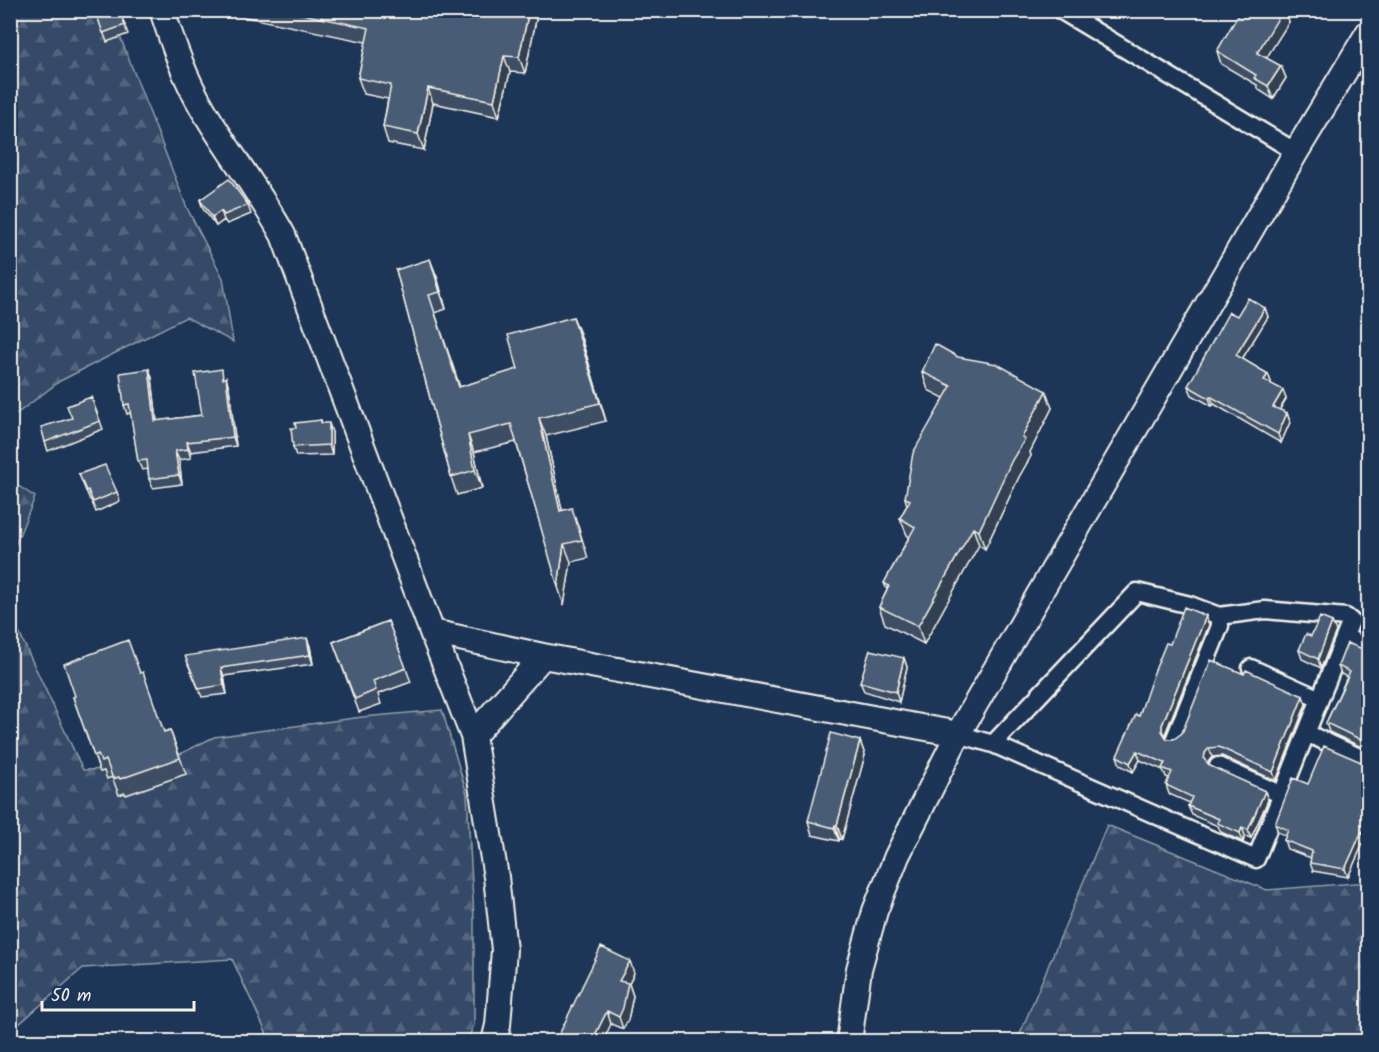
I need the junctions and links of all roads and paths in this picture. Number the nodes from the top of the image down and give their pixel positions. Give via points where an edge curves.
1 (162, 10) edge
2 (1060, 10) edge
3 (1368, 33) edge
4 (1296, 152) junction
5 (1219, 616) junction
6 (432, 632) junction
7 (1345, 637) junction
8 (1368, 648) edge
9 (543, 656) junction
10 (1251, 668) dead end
11 (1320, 699) junction
12 (1306, 733) junction
13 (958, 734) junction
14 (473, 736) junction
15 (1175, 738) edge
16 (993, 744) junction
17 (1368, 761) edge
18 (1218, 766) dead end
19 (1281, 795) junction
20 (494, 1041) edge
21 (849, 1041) edge

1 - 6 street via 175,51 202,108 283,235
2 - 4 street
3 - 4 street
4 - 13 street
5 - 7 street via 1265,610 1346,617 1351,621
5 - 15 street via 1220,626
5 - 16 street via 1137,592
6 - 9 street
6 - 14 street
7 - 8 street
7 - 11 street
9 - 13 street
9 - 14 street
10 - 11 street
11 - 12 street
12 - 17 street
12 - 19 street
13 - 16 street
13 - 21 street via 897,856 875,911 859,969
14 - 20 street via 504,950
16 - 19 street via 1256,859
18 - 19 street

